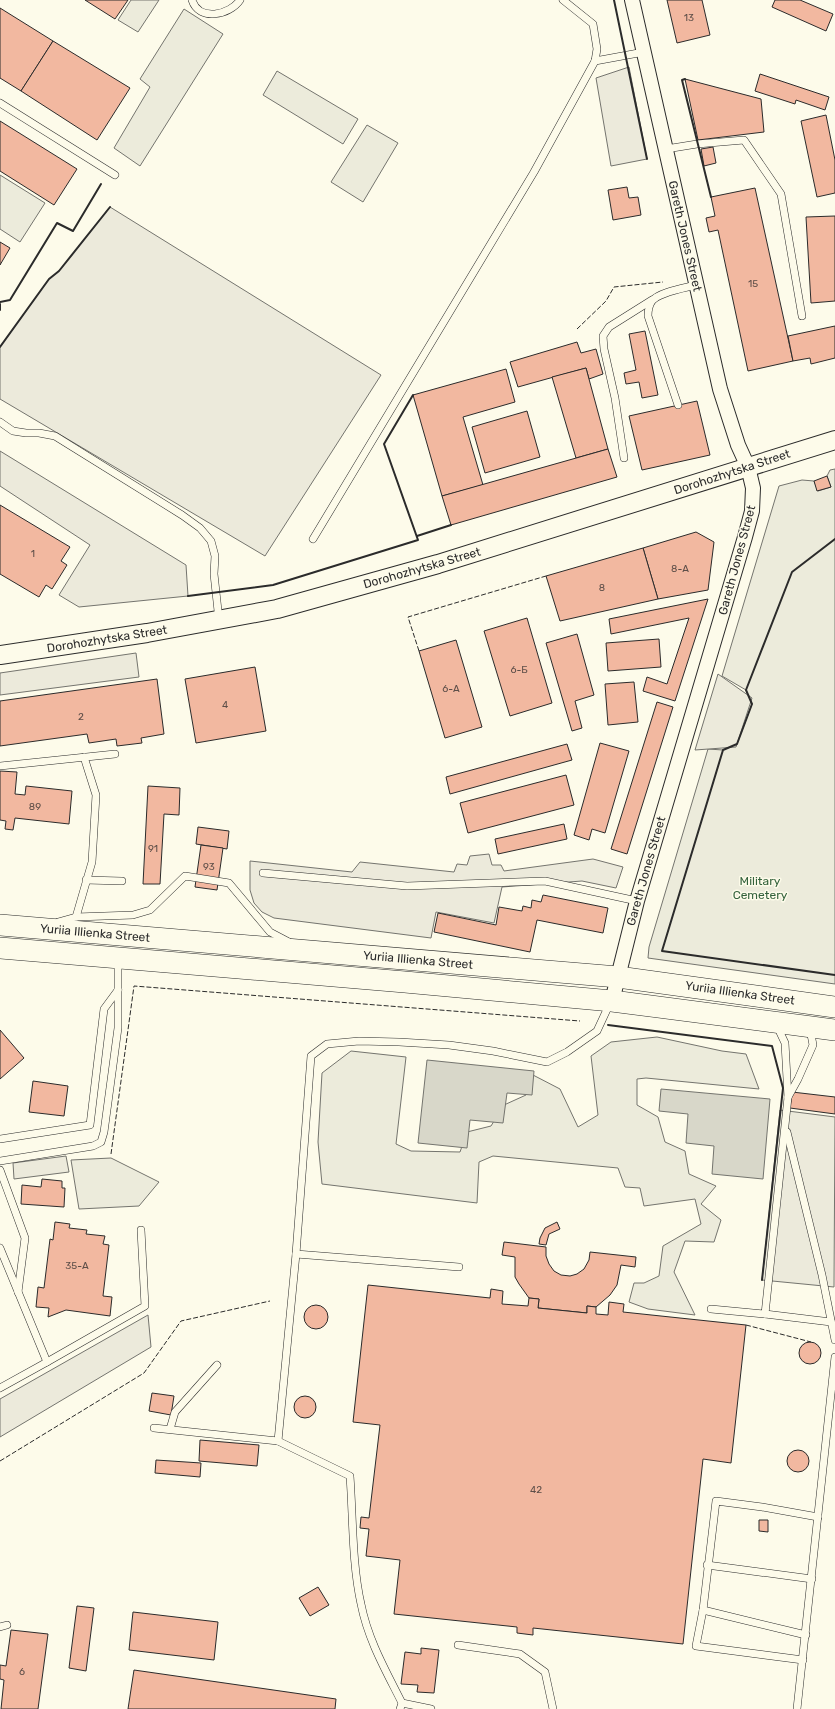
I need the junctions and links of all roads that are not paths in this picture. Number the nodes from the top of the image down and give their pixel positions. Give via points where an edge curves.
1 (192, 0) edge
2 (240, 0) edge
3 (563, 0) edge
4 (632, 0) edge
5 (644, 52) junction
6 (595, 62) junction
7 (0, 103) edge
8 (666, 149) junction
9 (115, 175) dead end
10 (696, 285) junction
11 (652, 300) junction
12 (802, 316) dead end
13 (678, 405) dead end
14 (0, 422) edge
15 (835, 440) edge
16 (624, 458) dead end
17 (748, 467) junction
18 (312, 539) dead end
19 (219, 621) junction
20 (0, 655) edge
21 (115, 754) dead end
22 (84, 757) junction
23 (0, 766) edge
24 (263, 873) dead end
25 (86, 880) junction
26 (122, 881) dead end
27 (637, 901) junction
28 (76, 917) junction
29 (0, 925) edge
30 (40, 928) junction
31 (0, 948) edge
32 (306, 950) junction
33 (118, 959) junction
34 (618, 976) junction
35 (118, 990) junction
36 (612, 1001) junction
37 (835, 1007) edge
38 (775, 1022) junction
39 (810, 1027) junction
40 (835, 1030) edge
41 (788, 1097) junction
42 (785, 1126) junction
43 (0, 1139) edge
44 (0, 1161) edge
45 (0, 1170) edge
46 (141, 1230) dead end
47 (0, 1248) edge
48 (296, 1254) junction
49 (459, 1267) dead end
50 (18, 1292) junction
51 (711, 1308) dead end
52 (765, 1314) junction
53 (831, 1322) junction
54 (835, 1340) edge
55 (835, 1357) edge
56 (47, 1362) junction
57 (217, 1365) dead end
58 (0, 1388) edge
59 (154, 1428) dead end
60 (170, 1429) junction
61 (278, 1440) junction
62 (818, 1517) junction
63 (707, 1565) junction
64 (812, 1579) junction
65 (703, 1610) junction
66 (806, 1635) junction
67 (458, 1645) dead end
68 (803, 1660) junction
69 (401, 1706) edge
70 (431, 1709) edge
71 (553, 1709) edge
72 (797, 1709) edge

1 - 2 lane via 199,11 213,15 227,12
3 - 6 lane via 592,24 597,49
4 - 5 street, Gareth Jones Street
5 - 6 lane
5 - 8 street, Gareth Jones Street
6 - 18 lane via 534,172
7 - 9 lane
8 - 10 street, Gareth Jones Street
8 - 12 lane via 744,140 781,194
10 - 11 lane via 662,294
10 - 17 street, Gareth Jones Street via 720,389
11 - 13 lane via 648,316
11 - 16 lane via 609,327 603,336
14 - 19 lane via 13,431 55,436 200,528 211,541 215,556 214,574
15 - 17 street, Dorohozhytska Street
17 - 19 street, Dorohozhytska Street via 438,564 277,609
17 - 27 street, Gareth Jones Street via 753,488 752,511
19 - 20 street, Dorohozhytska Street
21 - 22 lane
22 - 23 lane
22 - 25 lane via 96,795 92,862
24 - 27 lane via 407,886 545,881
25 - 26 lane
25 - 28 lane
27 - 34 street, Gareth Jones Street
28 - 30 lane
28 - 32 lane via 132,915 150,910 185,876 229,883 270,932
29 - 30 main road, Yuriia Illienka Street
30 - 32 main road, Yuriia Illienka Street
31 - 33 main road, Yuriia Illienka Street
32 - 34 main road, Yuriia Illienka Street
33 - 35 lane
33 - 36 main road, Yuriia Illienka Street
34 - 36 street, Gareth Jones Street
34 - 37 main road, Yuriia Illienka Street
35 - 43 lane via 104,1009 90,1125
35 - 44 lane via 118,1028 104,1132 100,1142 93,1146
36 - 38 main road, Yuriia Illienka Street
36 - 48 lane via 597,1031 567,1052 547,1062 485,1050 399,1042 359,1041 327,1044 311,1056
38 - 39 main road, Yuriia Illienka Street
38 - 41 lane via 785,1043
39 - 40 main road, Yuriia Illienka Street
39 - 41 lane via 812,1045
41 - 42 lane
42 - 52 lane
42 - 53 lane
45 - 50 lane via 25,1238
46 - 56 lane via 145,1306
47 - 50 lane
48 - 49 lane
48 - 61 lane
50 - 56 lane
51 - 52 lane
52 - 53 lane
53 - 54 lane
55 - 62 lane
56 - 58 lane
57 - 60 lane via 175,1412
59 - 60 lane
60 - 61 lane
61 - 69 lane via 350,1476 361,1604 374,1647
62 - 63 lane via 716,1502
62 - 64 lane
63 - 64 lane
63 - 65 lane
64 - 66 lane
65 - 66 lane
65 - 68 lane via 696,1646
66 - 68 lane
67 - 71 lane via 520,1654 545,1672
68 - 72 lane
69 - 70 lane

